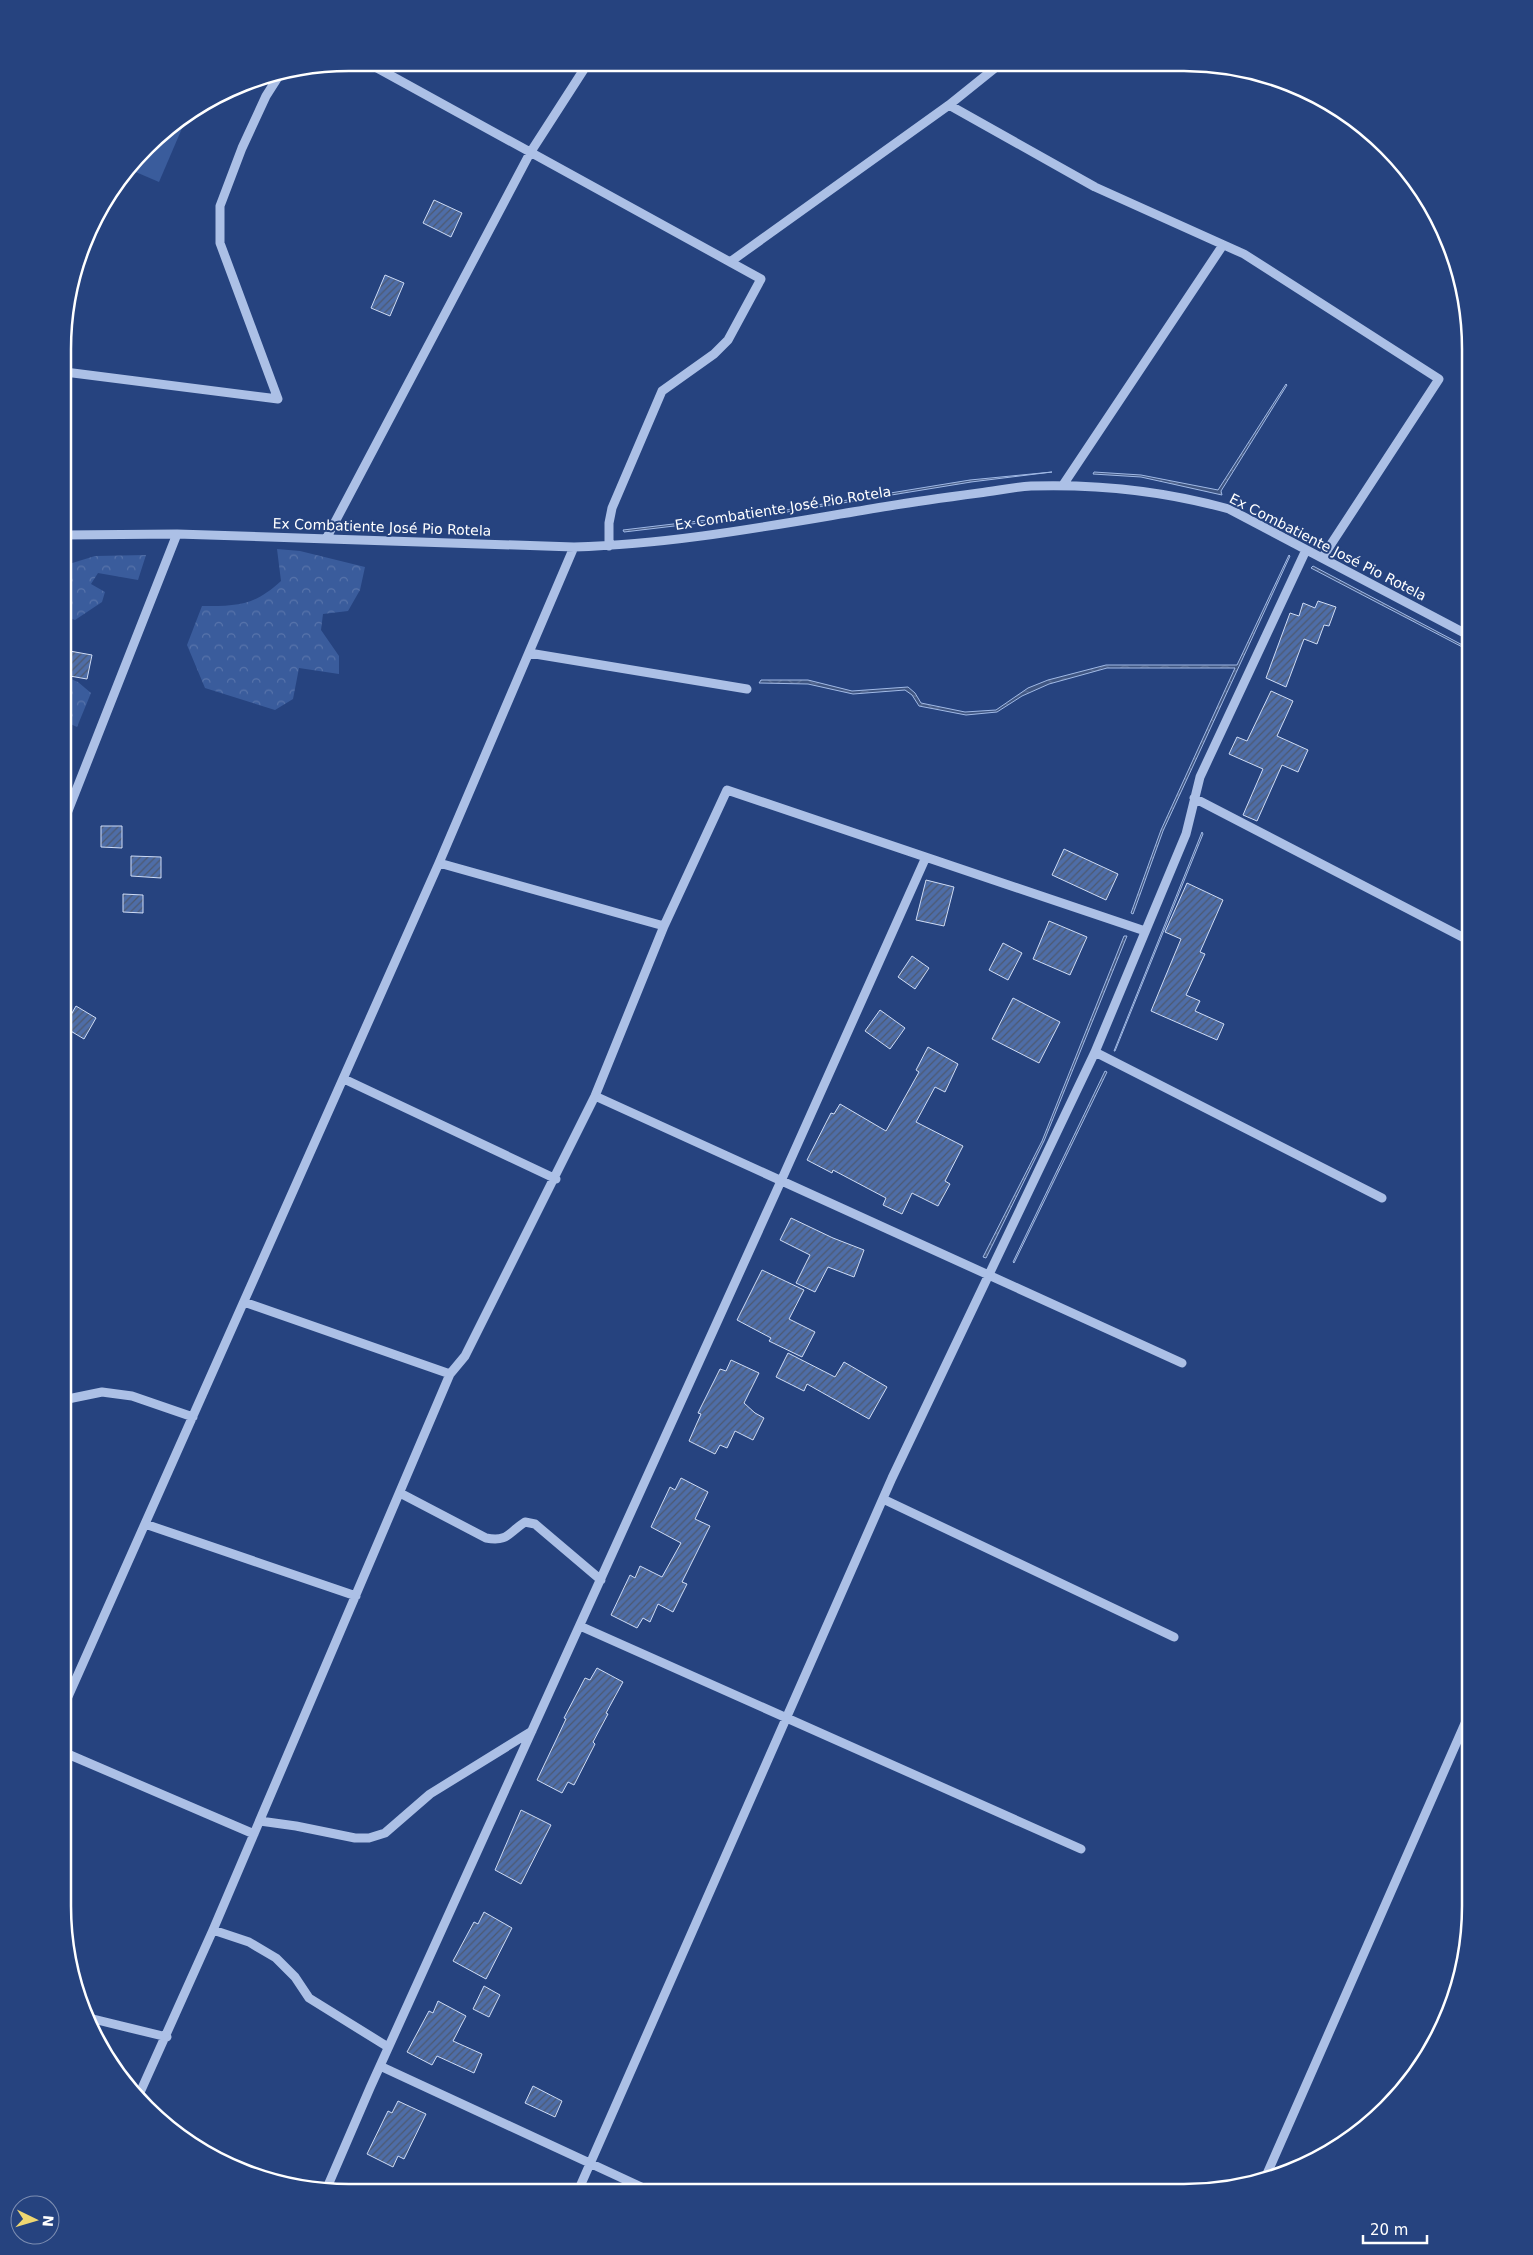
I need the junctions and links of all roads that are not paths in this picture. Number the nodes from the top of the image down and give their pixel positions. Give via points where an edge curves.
1 (384, 71) edge
2 (583, 71) edge
3 (991, 71) edge
4 (275, 82) edge
5 (948, 105) junction
6 (530, 153) junction
7 (1223, 244) junction
8 (730, 262) junction
9 (71, 373) edge
10 (1063, 485) junction
11 (177, 534) junction
12 (71, 535) edge
13 (326, 539) junction
14 (609, 546) junction
15 (574, 547) junction
16 (1306, 550) junction
17 (1322, 558) junction
18 (1462, 632) edge
19 (529, 653) junction
20 (747, 689) dead end
21 (1194, 798) junction
22 (71, 803) edge
23 (926, 857) junction
24 (440, 863) junction
25 (664, 926) junction
26 (1145, 931) junction
27 (1462, 937) edge
28 (1096, 1052) junction
29 (344, 1079) junction
30 (595, 1096) junction
31 (556, 1179) junction
32 (782, 1181) junction
33 (1382, 1198) dead end
34 (990, 1276) junction
35 (244, 1302) junction
36 (1182, 1363) dead end
37 (450, 1374) junction
38 (71, 1398) edge
39 (193, 1417) junction
40 (400, 1492) junction
41 (883, 1499) junction
42 (145, 1524) junction
43 (601, 1580) junction
44 (356, 1596) junction
45 (580, 1626) junction
46 (1174, 1637) dead end
47 (71, 1690) edge
48 (787, 1717) junction
49 (1462, 1730) edge
50 (532, 1731) junction
51 (71, 1755) edge
52 (260, 1821) junction
53 (254, 1834) junction
54 (1081, 1849) dead end
55 (213, 1930) junction
56 (96, 2020) edge
57 (167, 2037) junction
58 (388, 2047) junction
59 (380, 2066) junction
60 (141, 2090) edge
61 (590, 2163) junction
62 (1268, 2170) edge
63 (329, 2183) edge
64 (581, 2184) edge
65 (635, 2184) edge

1 - 6 street
2 - 6 street
3 - 5 street
4 - 9 street via 242,148 220,206 220,243 278,399
5 - 7 street via 1095,186
5 - 8 street
6 - 8 street
6 - 13 street
7 - 10 street
7 - 17 street via 1244,254 1439,378
8 - 14 street via 761,280 728,340 714,354 662,390 612,508
10 - 14 street, Ex Combatiente José Pio Rotela via 933,498 700,537
10 - 16 street, Ex Combatiente José Pio Rotela via 1191,498 1229,509
11 - 12 street, Ex Combatiente José Pio Rotela
11 - 13 street, Ex Combatiente José Pio Rotela
11 - 22 street
13 - 15 street, Ex Combatiente José Pio Rotela
14 - 15 street, Ex Combatiente José Pio Rotela
15 - 19 street
16 - 17 street, Ex Combatiente José Pio Rotela
16 - 21 street via 1200,777
17 - 18 street, Ex Combatiente José Pio Rotela
19 - 20 street
19 - 24 street
21 - 26 street via 1186,834
21 - 27 street
23 - 25 street via 727,790
23 - 26 street
23 - 32 street
24 - 25 street
24 - 29 street
25 - 30 street
26 - 28 street
28 - 33 street
28 - 34 street
29 - 31 street
29 - 35 street
30 - 31 street
30 - 32 street
31 - 37 street via 465,1356
32 - 34 street
32 - 43 street
34 - 36 street
34 - 41 street
35 - 37 street
35 - 39 street
37 - 40 street
38 - 39 street via 102,1392 132,1396
39 - 42 street
40 - 43 street via 486,1538 498,1540 525,1522 535,1524
40 - 44 street
41 - 46 street
41 - 48 street
42 - 44 street
42 - 47 street
43 - 45 street
44 - 52 street
45 - 48 street
45 - 50 street
48 - 54 street
48 - 61 street
49 - 62 street
50 - 52 street via 430,1794 385,1833 354,1838
50 - 58 street
51 - 53 street
52 - 53 street
53 - 55 street
55 - 57 street
55 - 58 street via 249,1942 276,1958 295,1977 309,1998
56 - 57 street
57 - 60 street
58 - 59 street
59 - 61 street
59 - 63 street
61 - 64 street
61 - 65 street

